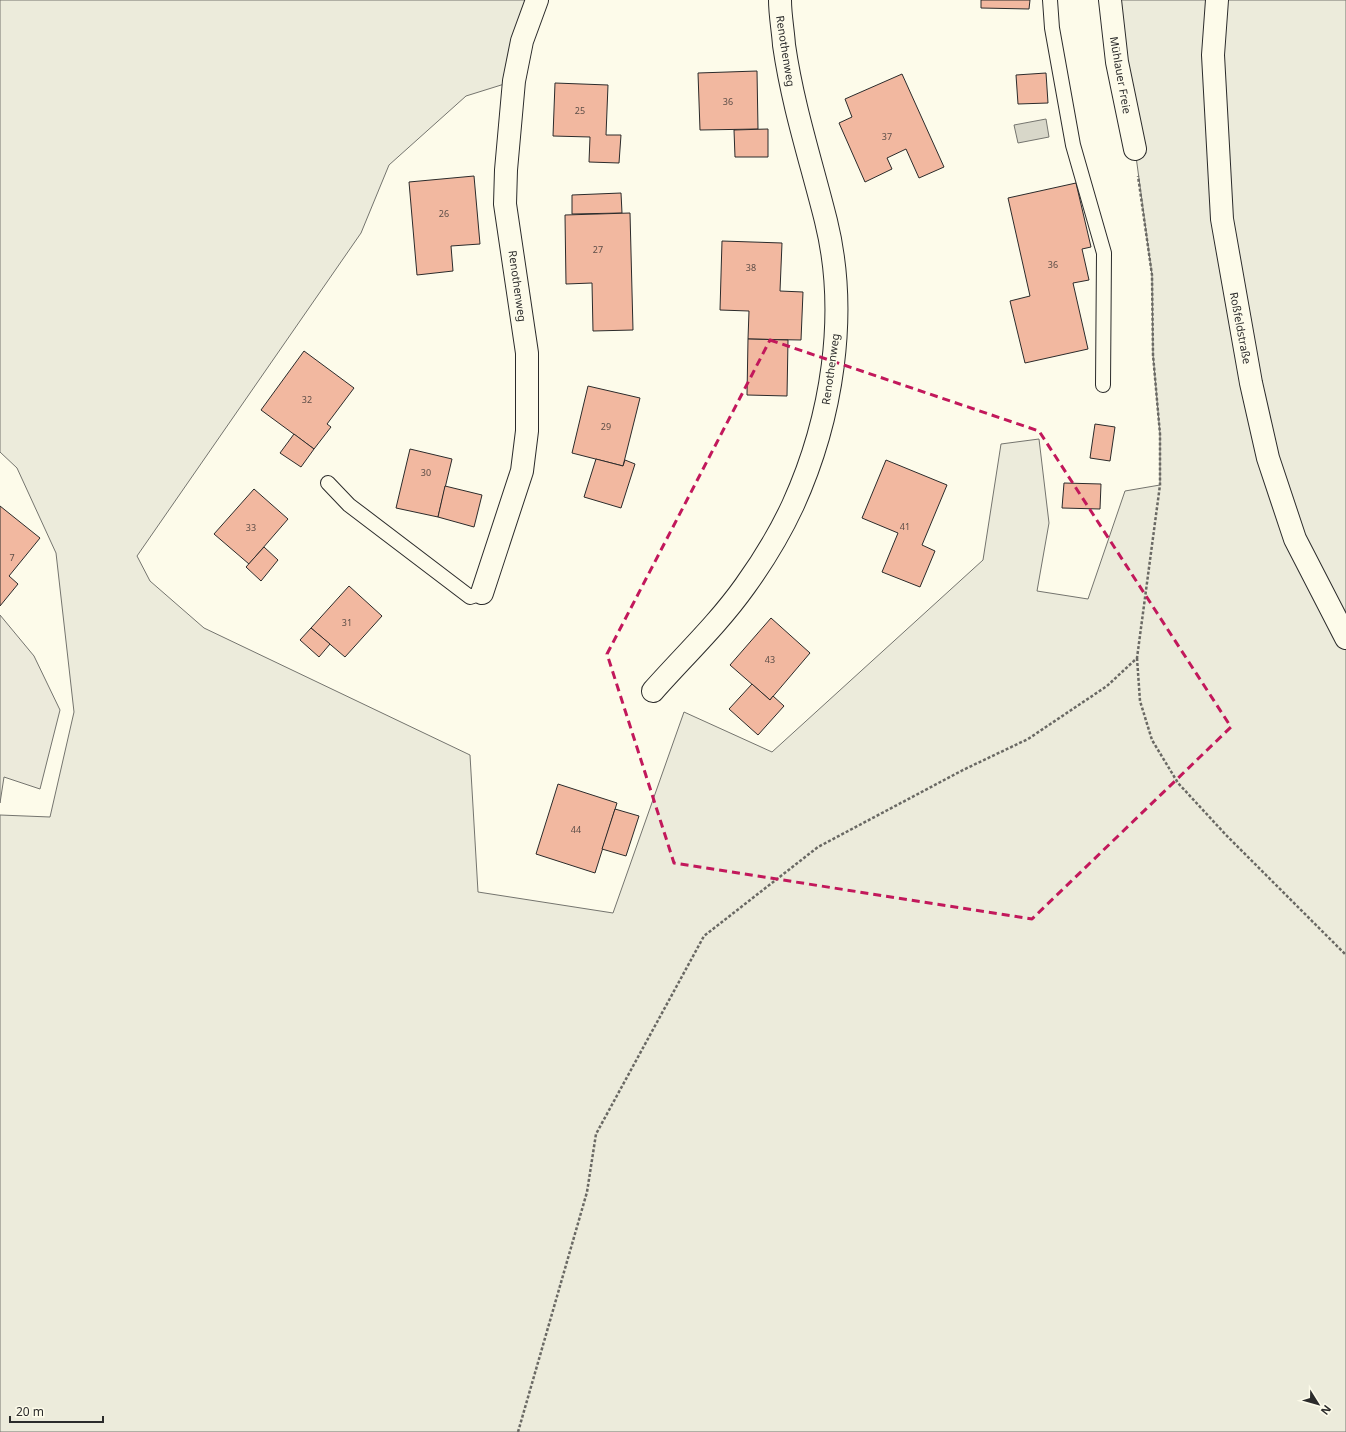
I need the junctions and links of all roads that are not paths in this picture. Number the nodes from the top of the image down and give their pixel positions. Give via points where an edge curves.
1 (537, 0) edge
2 (780, 0) edge
3 (1050, 0) edge
4 (1110, 0) edge
5 (1217, 0) edge
6 (1135, 149) road end
7 (1103, 385) dead end
8 (328, 483) dead end
9 (482, 594) joint
10 (1346, 638) edge
11 (653, 691) dead end

1 - 9 street, Renothenweg via 522,41 514,81 505,204 527,353 527,431 522,471
2 - 11 street, Renothenweg via 786,61 796,114 826,221 835,267 837,318 824,410 811,459 796,499 770,547 744,588
3 - 7 lane via 1052,28 1073,145 1104,253
4 - 6 street, Mühlauer Freie via 1117,62
5 - 10 street, Roßfeldstraße via 1213,54 1222,219 1251,382 1268,458 1295,538
8 - 9 lane via 349,505 470,597

